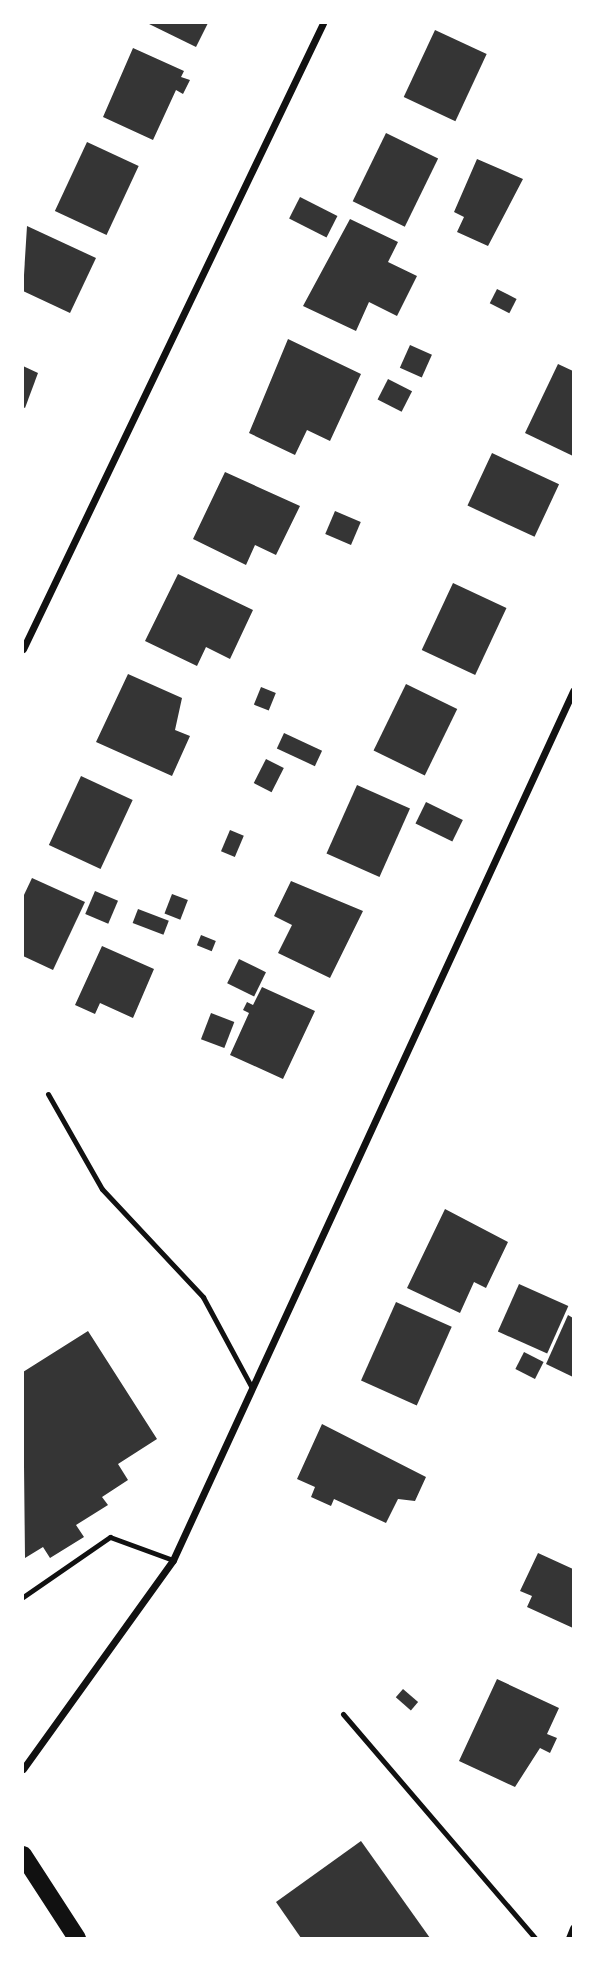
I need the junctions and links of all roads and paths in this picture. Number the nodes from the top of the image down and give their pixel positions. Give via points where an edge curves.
1 (323, 23) edge
2 (23, 649) edge
3 (573, 691) edge
4 (48, 1094) dead end
5 (252, 1388) junction
6 (173, 1560) junction
7 (23, 1597) edge
8 (343, 1714) dead end
9 (23, 1769) edge
10 (23, 1855) edge
11 (573, 1928) edge
12 (77, 1938) edge
13 (535, 1938) edge
14 (569, 1938) edge

1 - 2 street
3 - 5 street
4 - 5 lane via 102,1189 203,1297
5 - 6 street
6 - 7 lane via 110,1537
6 - 9 street
8 - 13 lane
10 - 12 main road
11 - 14 street

